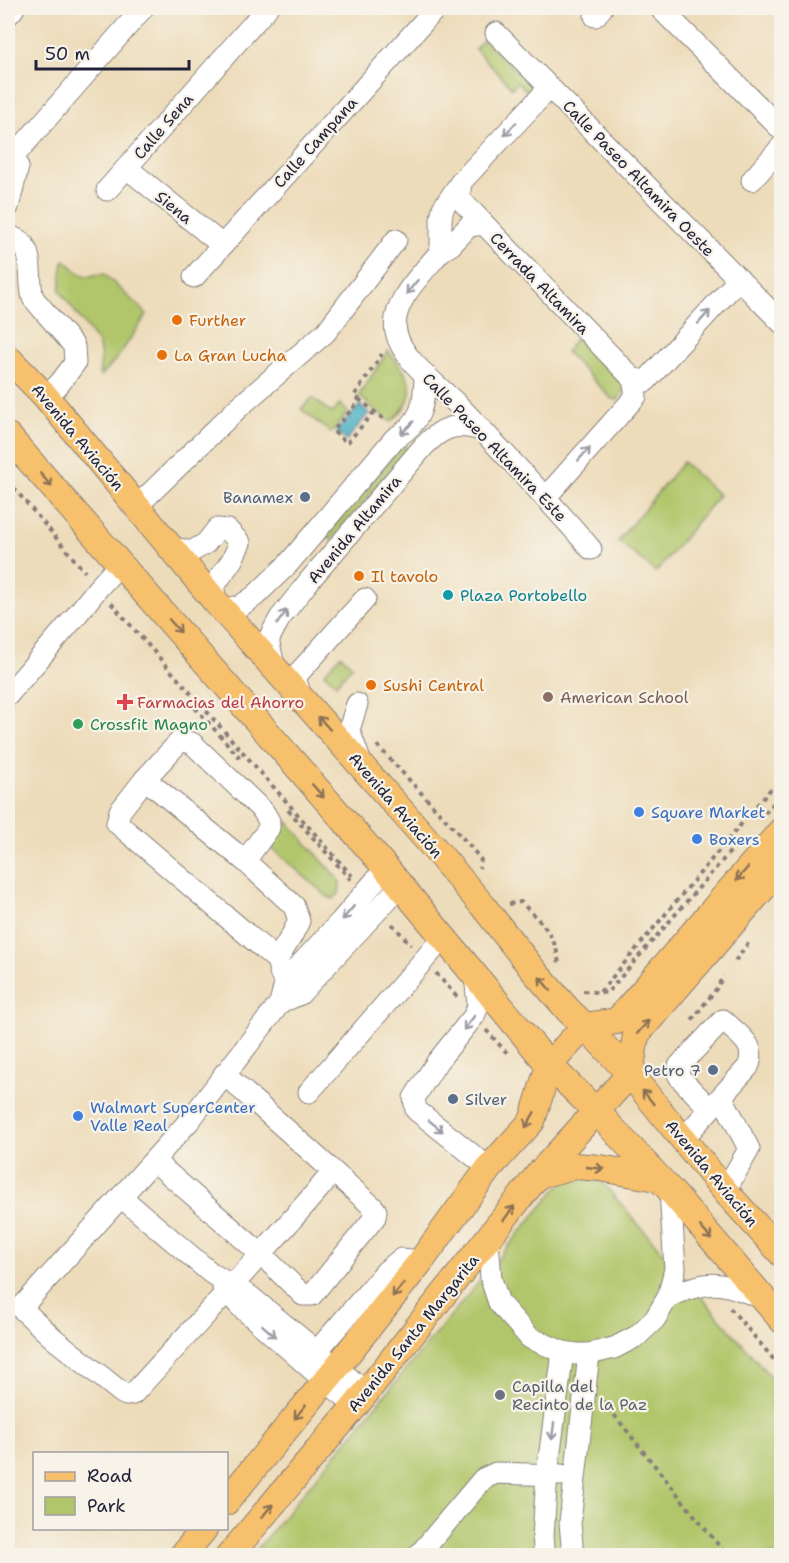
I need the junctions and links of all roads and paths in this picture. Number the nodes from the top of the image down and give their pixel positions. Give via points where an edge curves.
1 (14, 8) edge
2 (143, 8) edge
3 (267, 8) edge
4 (436, 8) edge
5 (660, 8) edge
6 (8, 15) edge
7 (496, 33) dead end
8 (546, 83) junction
9 (782, 129) edge
10 (782, 146) edge
11 (11, 155) edge
12 (126, 168) junction
13 (752, 180) dead end
14 (461, 182) junction
15 (107, 190) dead end
16 (8, 207) edge
17 (484, 224) junction
18 (8, 236) edge
19 (396, 240) dead end
20 (222, 245) junction
21 (441, 251) junction
22 (194, 277) dead end
23 (744, 284) junction
24 (782, 323) edge
25 (393, 345) junction
26 (8, 358) edge
27 (425, 376) junction
28 (633, 379) junction
29 (46, 397) junction
30 (360, 400) junction
31 (374, 412) junction
32 (391, 426) dead end
33 (481, 430) junction
34 (8, 436) edge
35 (8, 481) edge
36 (545, 498) junction
37 (136, 507) junction
38 (171, 547) junction
39 (591, 549) dead end
40 (120, 564) junction
41 (288, 564) junction
42 (309, 581) junction
43 (98, 588) junction
44 (365, 599) dead end
45 (218, 605) junction
46 (275, 670) junction
47 (8, 695) edge
48 (301, 697) junction
49 (357, 704) dead end
50 (362, 766) junction
51 (145, 779) junction
52 (782, 779) edge
53 (782, 794) edge
54 (758, 820) dead end
55 (782, 830) edge
56 (743, 837) dead end
57 (245, 861) junction
58 (782, 866) edge
59 (393, 877) junction
60 (357, 882) dead end
61 (379, 909) junction
62 (443, 938) junction
63 (277, 960) junction
64 (424, 960) junction
65 (475, 974) junction
66 (293, 987) junction
67 (585, 991) dead end
68 (600, 992) junction
69 (474, 1016) junction
70 (585, 1026) junction
71 (514, 1060) dead end
72 (549, 1065) junction
73 (224, 1074) junction
74 (630, 1074) junction
75 (309, 1092) dead end
76 (597, 1112) junction
77 (682, 1140) junction
78 (154, 1161) junction
79 (489, 1168) junction
80 (333, 1172) junction
81 (538, 1174) junction
82 (663, 1184) junction
83 (725, 1191) junction
84 (121, 1197) junction
85 (488, 1240) junction
86 (782, 1254) edge
87 (262, 1255) junction
88 (421, 1261) junction
89 (229, 1288) junction
90 (668, 1297) junction
91 (762, 1298) junction
92 (14, 1304) edge
93 (782, 1320) edge
94 (317, 1351) junction
95 (563, 1352) junction
96 (590, 1354) junction
97 (331, 1374) junction
98 (361, 1398) junction
99 (547, 1474) junction
100 (574, 1475) junction
101 (228, 1500) edge
102 (203, 1530) edge
103 (182, 1556) edge
104 (229, 1556) edge
105 (418, 1556) edge
106 (545, 1556) edge
107 (573, 1556) edge

1 - 6 street
2 - 11 street
3 - 12 street, Calle Sena
4 - 20 street, Calle Campana
5 - 9 street
7 - 8 street, Calle Paseo Altamira Oeste
8 -> 14 street
8 - 23 street, Calle Paseo Altamira Oeste
10 - 13 street
11 - 16 street via 18,167
12 - 15 street, Calle Sena
12 - 20 street, Siena
14 - 17 street, Cerrada Altamira via 459,198
14 - 21 street via 443,208
17 - 21 street via 468,226
17 - 28 street, Cerrada Altamira
18 - 29 street via 22,242 28,256 33,298 74,346 75,363
19 - 37 street via 326,332 239,407
20 - 22 street, Calle Campana
21 -> 25 street via 405,296 397,314
23 - 24 street, Calle Paseo Altamira Oeste
28 -> 23 street via 646,381
25 - 27 street, Calle Paseo Altamira Este
25 - 30 path via 354,396
26 - 29 main road, Avenida Aviación
27 - 33 street, Calle Paseo Altamira Este
27 -> 41 street, Avenida Altamira via 424,404 416,419 394,439
36 -> 28 street via 636,396
29 - 37 main road, Avenida Aviación
30 - 31 path
30 - 31 path via 333,431 348,443
31 - 32 path
33 - 36 street, Calle Paseo Altamira Este
33 - 42 street, Avenida Altamira via 464,425 435,434
34 -> 40 main road
35 - 43 path
36 - 39 street, Calle Paseo Altamira Este
37 - 38 main road, Avenida Aviación
38 - 45 main road, Avenida Aviación
38 - 45 street via 191,552 217,530 228,530 240,543 214,586
40 - 43 street
40 -> 59 main road
41 - 42 street
41 - 45 street, Avenida Altamira via 239,607
46 -> 42 street, Avenida Altamira via 268,640
43 - 47 street
43 - 60 path
44 - 48 street via 295,677
45 - 46 main road, Avenida Aviación
46 - 48 main road, Avenida Aviación
50 -> 48 main road, Avenida Aviación
49 - 50 street via 349,730
70 -> 50 main road, Avenida Aviación via 568,1011
51 - 57 street
51 - 57 street via 180,741 192,743 263,811 268,821 268,828
51 - 63 street via 120,811 117,823
52 - 68 path
53 - 54 path
55 -> 70 main road via 617,1020
56 - 68 path via 607,993
57 - 63 street via 294,906 298,921
74 -> 58 main road via 636,1035
59 - 61 street
59 - 62 main road
59 -> 66 street via 341,921
61 - 64 path
61 - 66 street
62 - 64 street
62 - 65 main road
63 - 66 street via 281,975
64 - 69 path
64 - 75 street
65 - 69 street via 478,1006
65 - 72 main road
66 - 73 street
67 - 68 path
69 - 71 path
69 -> 79 street via 436,1062 414,1098 416,1110
70 - 72 main road
70 - 74 main road, Avenida Aviación
72 - 76 main road
72 -> 79 main road via 532,1121
73 - 78 street
73 - 80 street
74 - 76 main road, Avenida Santa Margarita
77 -> 74 main road, Avenida Aviación
76 - 81 main road, Avenida Santa Margarita
76 - 82 main road
77 - 83 main road, Avenida Aviación
77 - 83 street via 716,1103 749,1149
78 - 84 street
78 - 87 street
79 - 88 main road
80 - 87 street
80 - 87 street via 373,1207 375,1217 312,1295 303,1295
81 -> 82 main road via 575,1166 600,1168
85 -> 81 main road, Avenida Santa Margarita
82 - 90 street via 675,1269
82 -> 91 main road
83 - 86 main road, Avenida Aviación
84 - 89 street
84 - 92 street
85 - 95 street via 490,1280 499,1303 530,1338
85 - 98 main road, Avenida Santa Margarita
87 - 89 street
88 - 94 street via 401,1259 386,1271
88 -> 97 main road
89 - 92 street via 133,1394 126,1395
89 - 94 street via 251,1296
89 -> 97 street
90 - 91 street via 715,1284 729,1285
90 - 96 street via 655,1319 637,1336
91 - 93 main road
94 - 97 street
95 - 96 street
95 -> 99 street
96 - 100 street
97 - 98 street
97 -> 101 main road
104 -> 98 main road, Avenida Santa Margarita
99 - 100 street
99 - 105 street via 496,1473 483,1479
99 - 106 street
100 - 107 street via 570,1522
102 - 103 main road

